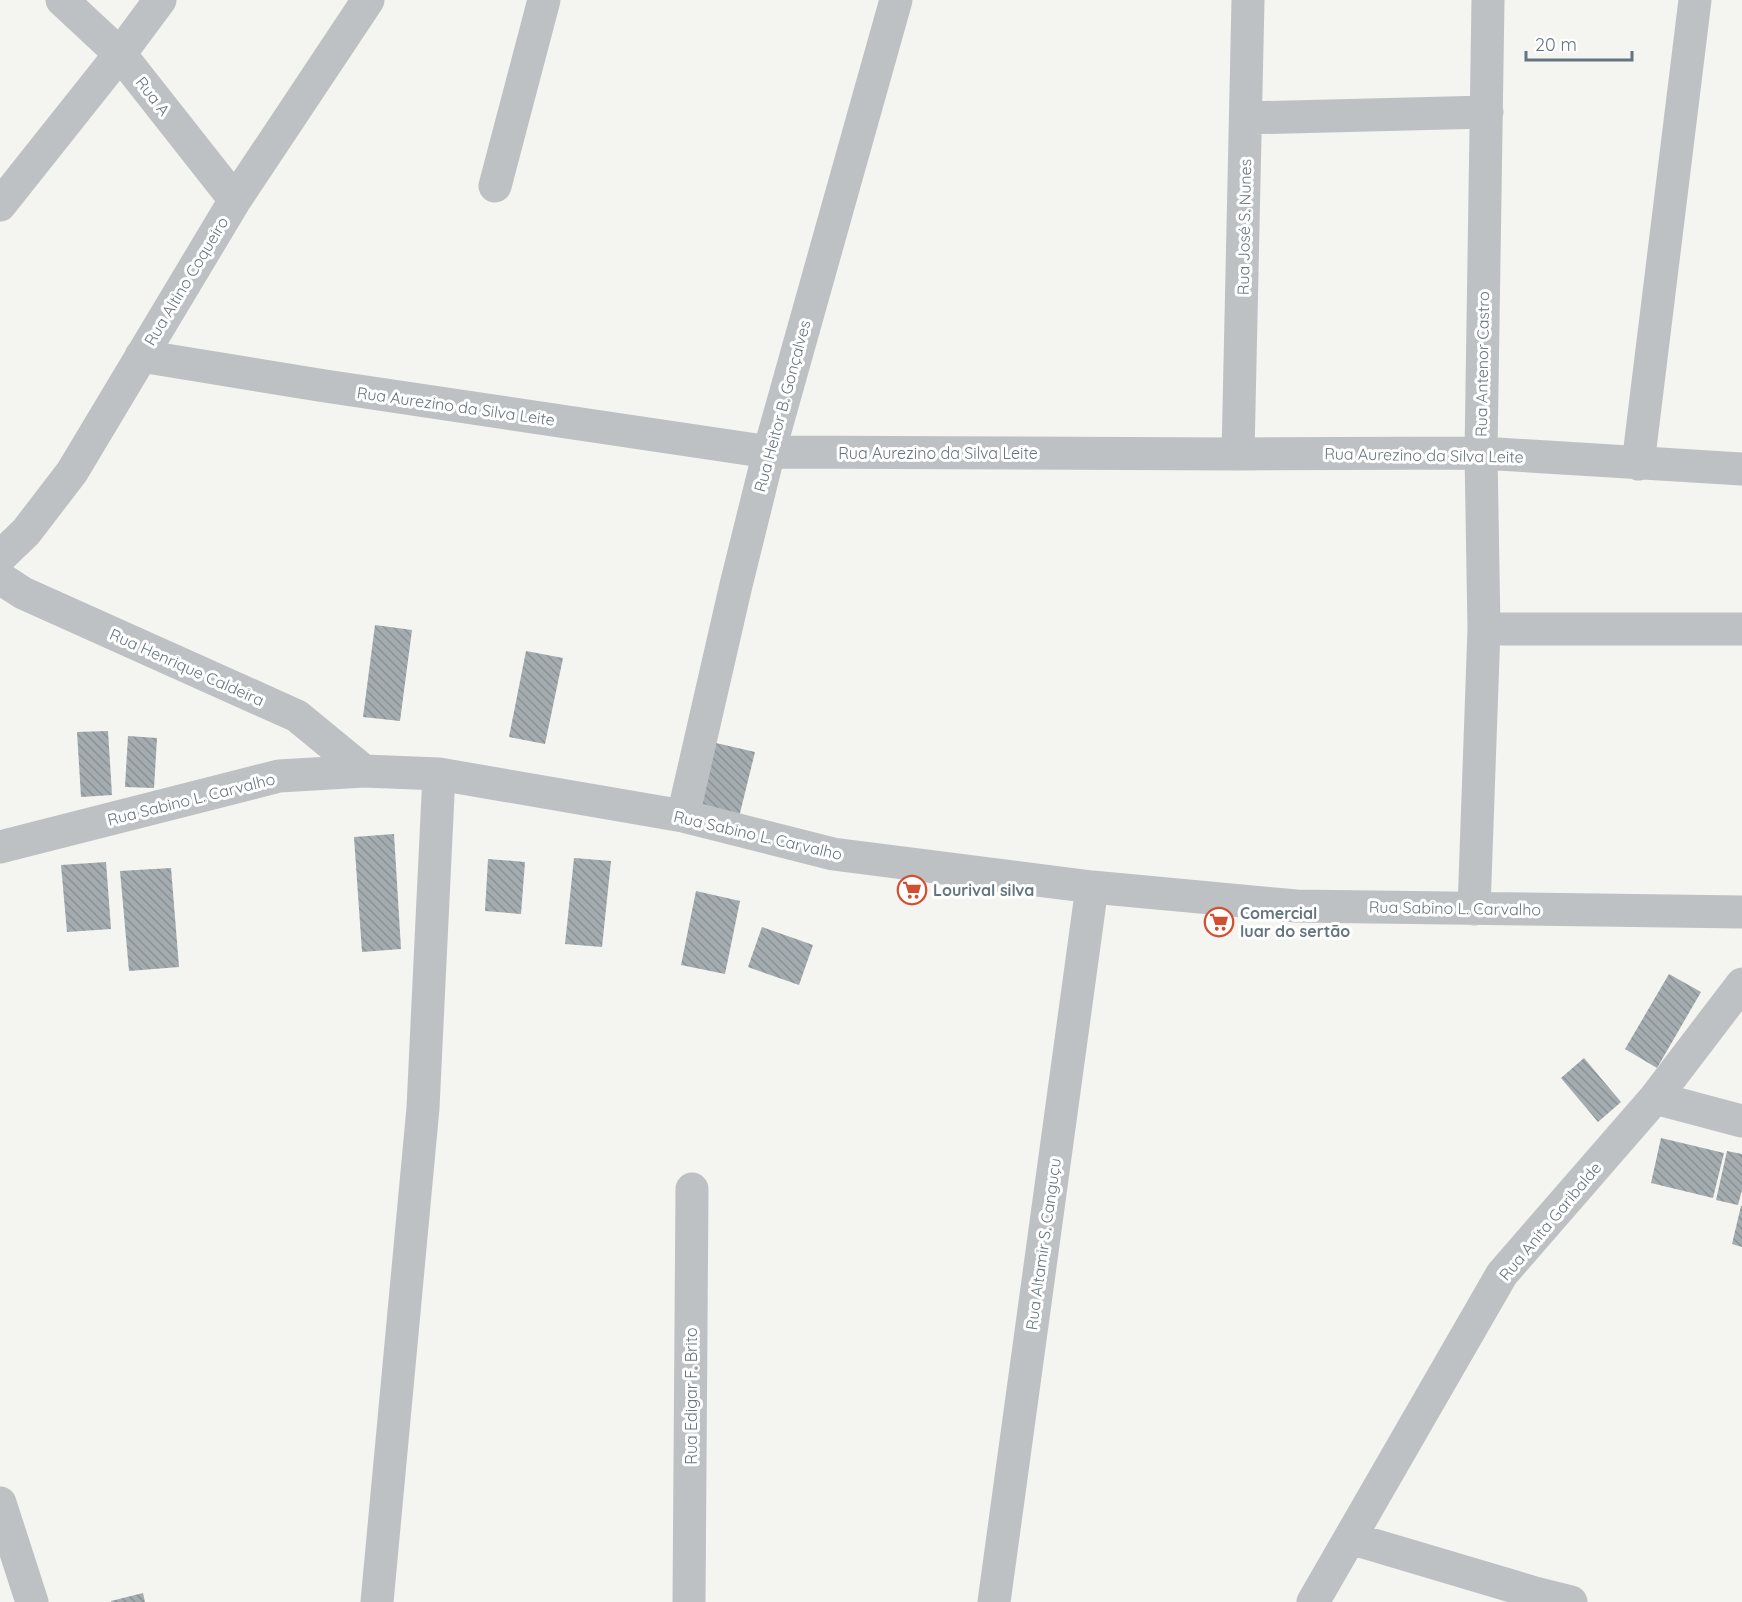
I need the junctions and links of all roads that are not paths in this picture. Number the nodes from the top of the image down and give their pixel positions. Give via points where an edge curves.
1 (62, 0) edge
2 (160, 0) edge
3 (368, 0) edge
4 (544, 0) edge
5 (896, 0) edge
6 (1248, 0) edge
7 (1488, 0) edge
8 (1695, 0) edge
9 (120, 54) junction
10 (1487, 112) junction
11 (1246, 118) junction
12 (495, 186) dead end
13 (235, 200) junction
14 (0, 205) edge
15 (141, 356) junction
16 (769, 452) junction
17 (1481, 453) junction
18 (1238, 454) junction
19 (1638, 464) junction
20 (1742, 469) edge
21 (0, 557) edge
22 (0, 578) edge
23 (1484, 629) junction
24 (1742, 629) edge
25 (364, 771) junction
26 (439, 774) junction
27 (683, 816) junction
28 (0, 847) edge
29 (1092, 887) junction
30 (1474, 909) junction
31 (1742, 912) edge
32 (1742, 984) edge
33 (1655, 1098) junction
34 (1742, 1121) edge
35 (692, 1190) dead end
36 (0, 1503) edge
37 (1350, 1538) junction
38 (32, 1602) edge
39 (377, 1602) edge
40 (689, 1602) edge
41 (994, 1602) edge
42 (1313, 1602) edge
43 (1571, 1602) edge

1 - 9 street, Rua A
2 - 9 street
3 - 13 street, Rua Altino Coqueiro
4 - 12 street
5 - 16 street, Rua Heitor B. Gonçalves
6 - 11 street, Rua José S. Nunes
7 - 10 street, Rua Antenor Castro
8 - 19 street
9 - 13 street, Rua A
9 - 14 street
10 - 11 street
10 - 17 street, Rua Antenor Castro
11 - 18 street, Rua José S. Nunes
13 - 15 street, Rua Altino Coqueiro
15 - 16 street, Rua Aurezino da Silva Leite
15 - 21 street, Rua Altino Coqueiro via 72,472 26,532
16 - 18 street, Rua Aurezino da Silva Leite
16 - 27 street, Rua Heitor B. Gonçalves
17 - 18 street, Rua Aurezino da Silva Leite
17 - 19 street, Rua Aurezino da Silva Leite
17 - 23 street, Rua Antenor Castro
19 - 20 street, Rua Aurezino da Silva Leite
22 - 25 street, Rua Henrique Caldeira via 23,593 297,716
23 - 24 street
23 - 30 street, Rua Antenor Castro
25 - 26 street, Rua Sabino L. Carvalho
25 - 28 street, Rua Sabino L. Carvalho via 279,776
26 - 27 street, Rua Sabino L. Carvalho
26 - 39 street via 423,1108
27 - 29 street, Rua Sabino L. Carvalho via 833,854
29 - 30 street, Rua Sabino L. Carvalho via 1296,906
29 - 41 street, Rua Altamir S. Canguçu
30 - 31 street, Rua Sabino L. Carvalho
32 - 33 street, Rua Anita Garibalde
33 - 34 street
33 - 37 street, Rua Anita Garibalde via 1503,1274
35 - 40 street, Rua Edigar F. Brito
36 - 38 street
37 - 42 street, Rua Anita Garibalde
37 - 43 street

